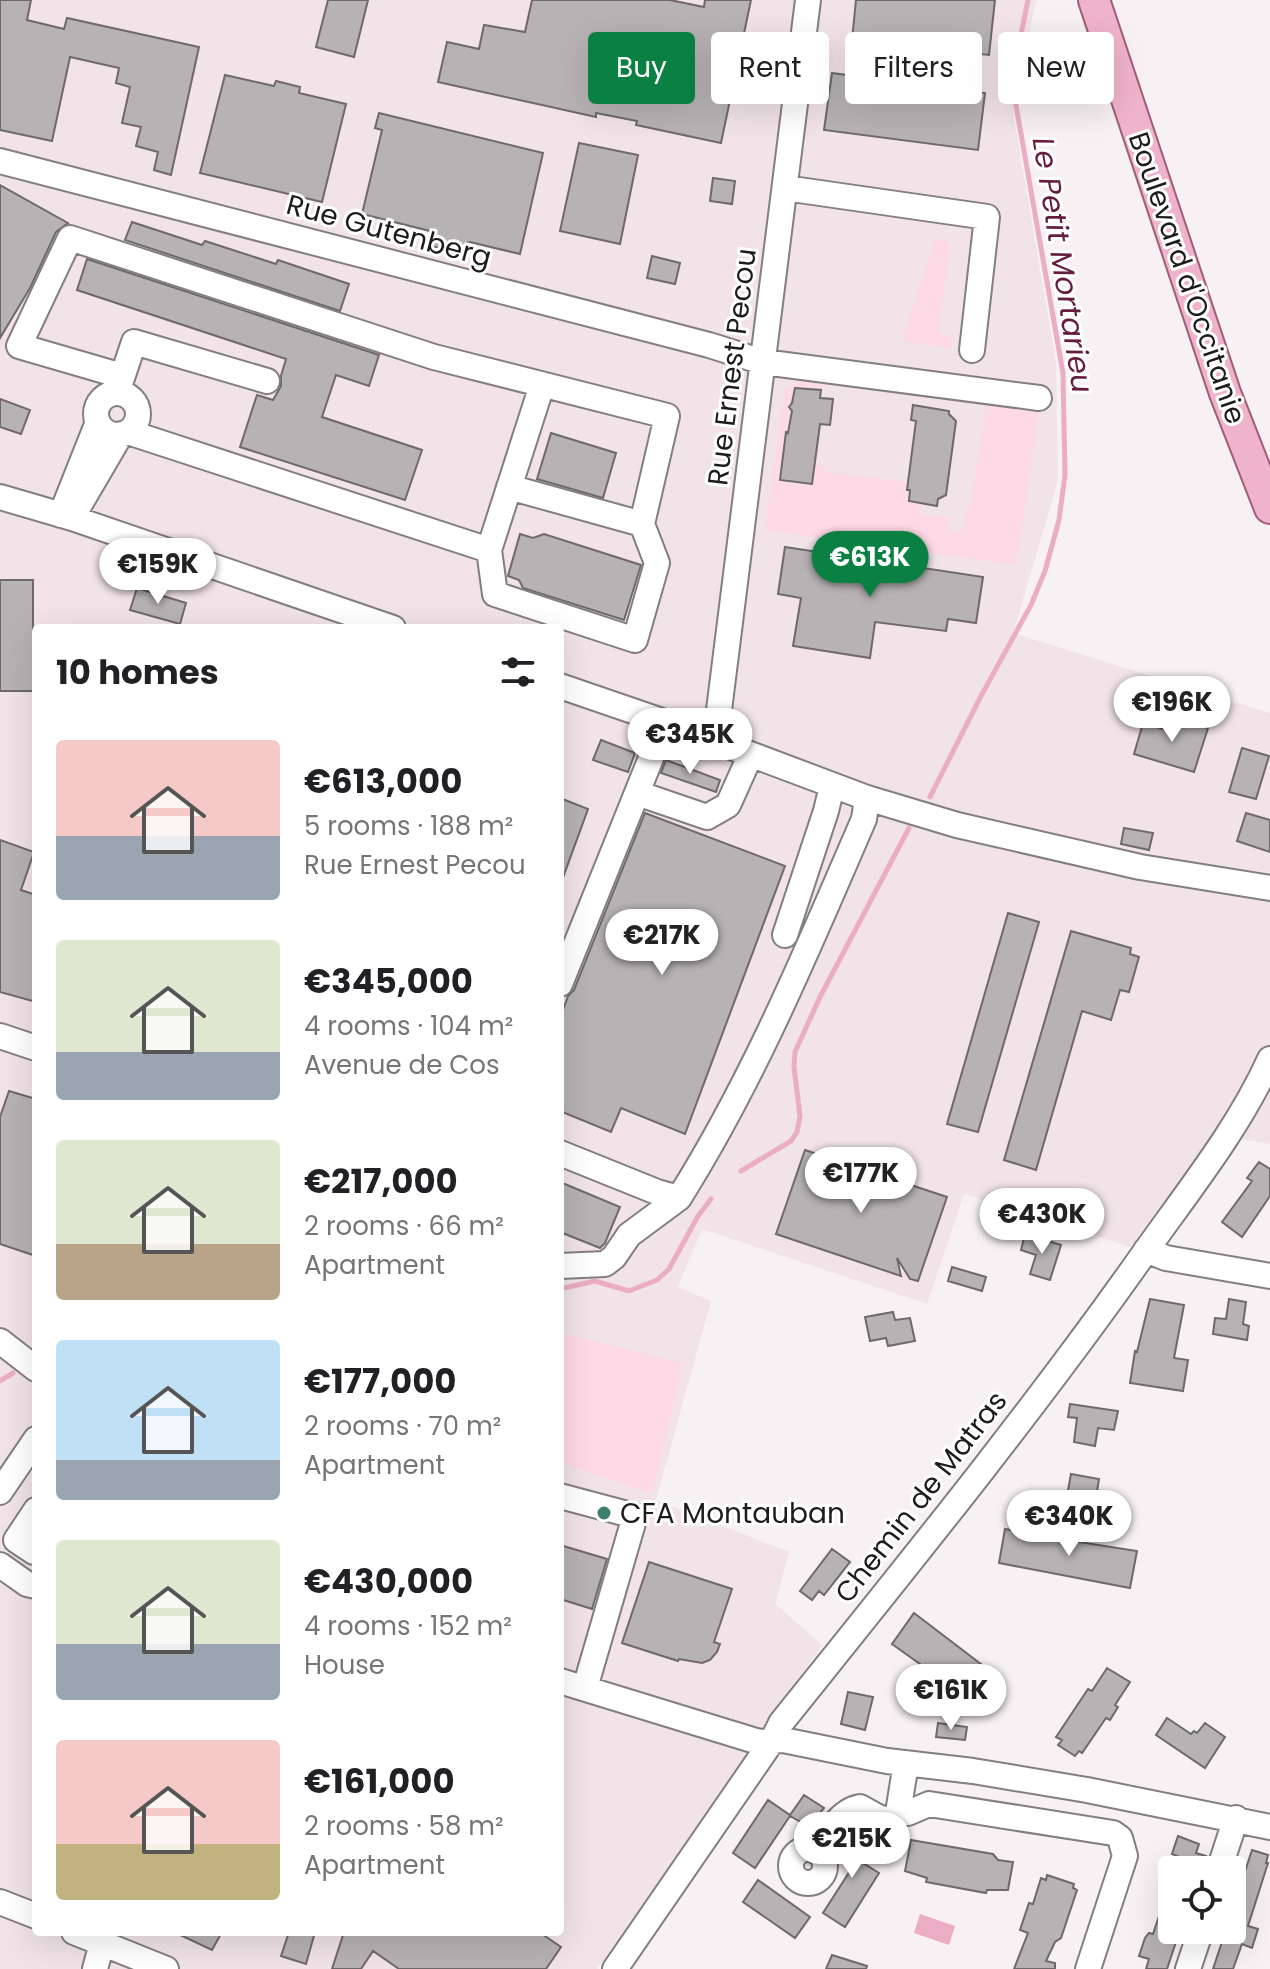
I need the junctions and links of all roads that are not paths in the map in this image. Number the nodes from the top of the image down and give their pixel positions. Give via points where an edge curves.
1 (808, 0) edge
2 (1094, 0) edge
3 (0, 161) edge
4 (785, 188) junction
5 (972, 350) dead end
6 (763, 362) junction
7 (267, 381) dead end
8 (120, 385) junction
9 (542, 385) junction
10 (1039, 398) dead end
11 (98, 422) junction
12 (124, 433) junction
13 (509, 487) junction
14 (0, 497) edge
15 (1270, 508) edge
16 (66, 516) junction
17 (642, 524) junction
18 (489, 550) junction
19 (381, 624) edge
20 (564, 687) edge
21 (662, 721) junction
22 (715, 742) junction
23 (750, 756) junction
24 (832, 786) junction
25 (637, 793) junction
26 (867, 798) junction
27 (1270, 888) edge
28 (785, 935) dead end
29 (566, 952) edge
30 (0, 1036) edge
31 (32, 1047) edge
32 (1270, 1059) edge
33 (564, 1155) edge
34 (679, 1198) junction
35 (1146, 1250) junction
36 (564, 1266) edge
37 (1270, 1276) edge
38 (0, 1341) edge
39 (32, 1366) edge
40 (32, 1445) edge
41 (0, 1492) edge
42 (564, 1497) edge
43 (32, 1516) edge
44 (32, 1551) edge
45 (0, 1565) edge
46 (32, 1585) edge
47 (564, 1682) edge
48 (585, 1688) junction
49 (772, 1741) junction
50 (906, 1763) junction
51 (898, 1813) junction
52 (1236, 1818) junction
53 (1270, 1827) edge
54 (817, 1852) dead end
55 (1224, 1856) edge
56 (0, 1903) edge
57 (32, 1915) edge
58 (84, 1936) edge
59 (102, 1943) junction
60 (1196, 1944) edge
61 (95, 1969) edge
62 (166, 1969) edge
63 (615, 1969) edge
64 (1088, 1969) edge
65 (1188, 1969) edge

1 - 4 street, Rue Ernest Pecou
2 - 15 main road, Boulevard d'Occitanie via 1225,393
3 - 6 street, Rue Gutenberg
4 - 5 street via 987,217
4 - 6 street, Rue Ernest Pecou
6 - 10 street, Rue Gutenberg
6 - 22 street, Rue Ernest Pecou
7 - 8 street via 134,342
8 - 9 street via 19,346 70,238 434,357
8 - 11 street via 99,403
8 - 12 street via 137,408 136,422
9 - 13 street
9 - 17 street via 667,416
11 - 12 street via 107,432
11 - 16 street
12 - 16 street
12 - 18 street
13 - 17 street
13 - 18 street
14 - 16 street
16 - 19 street
17 - 18 street via 657,563 635,640 495,594
20 - 21 street
21 - 22 street
21 - 25 street
22 - 23 street
23 - 24 street
23 - 25 street via 728,805 707,817
24 - 26 street
24 - 28 street
25 - 29 street
26 - 27 street via 1057,849
26 - 34 street via 864,819 788,995
30 - 31 street
32 - 35 street, Chemin de Matras via 1228,1134
33 - 34 street
34 - 36 street via 629,1235 605,1264
35 - 37 street
35 - 49 street, Chemin de Matras
38 - 39 street
40 - 41 street
42 - 48 street via 635,1516
43 - 44 street via 16,1540
45 - 46 street
47 - 48 street
48 - 49 street via 759,1742
49 - 50 street
49 - 63 street, Chemin de Matras
50 - 51 street
50 - 52 street
51 - 54 street via 893,1821 860,1807 848,1809
51 - 64 street via 929,1804 1120,1838 1125,1856
52 - 53 street
52 - 55 street
56 - 57 street
58 - 59 street
59 - 61 street
59 - 62 street
60 - 65 street

